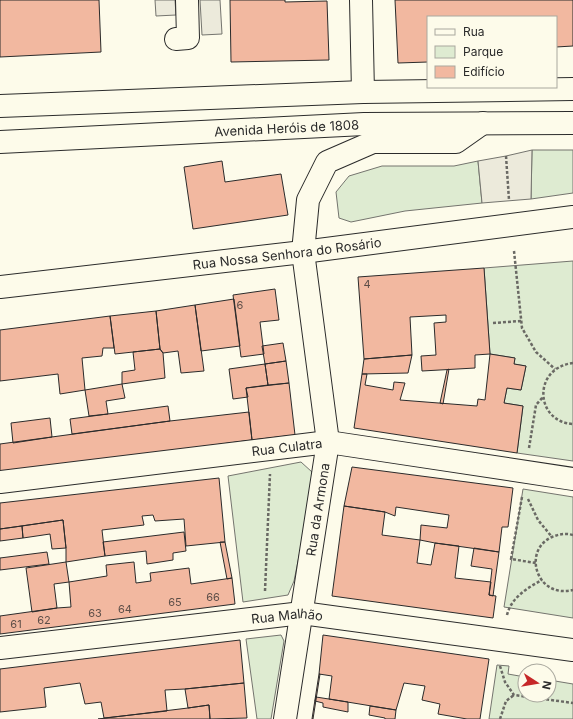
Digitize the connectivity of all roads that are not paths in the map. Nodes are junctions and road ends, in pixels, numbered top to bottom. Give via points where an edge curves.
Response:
1 (187, 0) edge
2 (362, 0) edge
3 (176, 39) dead end
4 (573, 89) edge
5 (363, 92) junction
6 (0, 106) edge
7 (483, 123) junction
8 (573, 123) edge
9 (0, 142) edge
10 (573, 217) edge
11 (303, 252) junction
12 (0, 287) edge
13 (328, 442) junction
14 (573, 479) edge
15 (0, 482) edge
16 (302, 613) junction
17 (0, 648) edge
18 (573, 650) edge
19 (286, 719) edge

1 - 3 street via 188,38
2 - 5 street
4 - 5 street
5 - 6 street
7 - 8 street, Avenida Heróis de 1808
7 - 9 street, Avenida Heróis de 1808 via 364,124
7 - 11 street, Rua da Armona via 456,142 374,142 328,162 308,200
10 - 11 street, Rua Nossa Senhora do Rosário
11 - 12 street, Rua Nossa Senhora do Rosário
11 - 13 street, Rua da Armona
13 - 14 street, Rua Culatra
13 - 15 street, Rua Culatra
13 - 16 street, Rua da Armona
16 - 17 street, Rua Malhão
16 - 18 street, Rua Malhão
16 - 19 street, Rua da Armona

